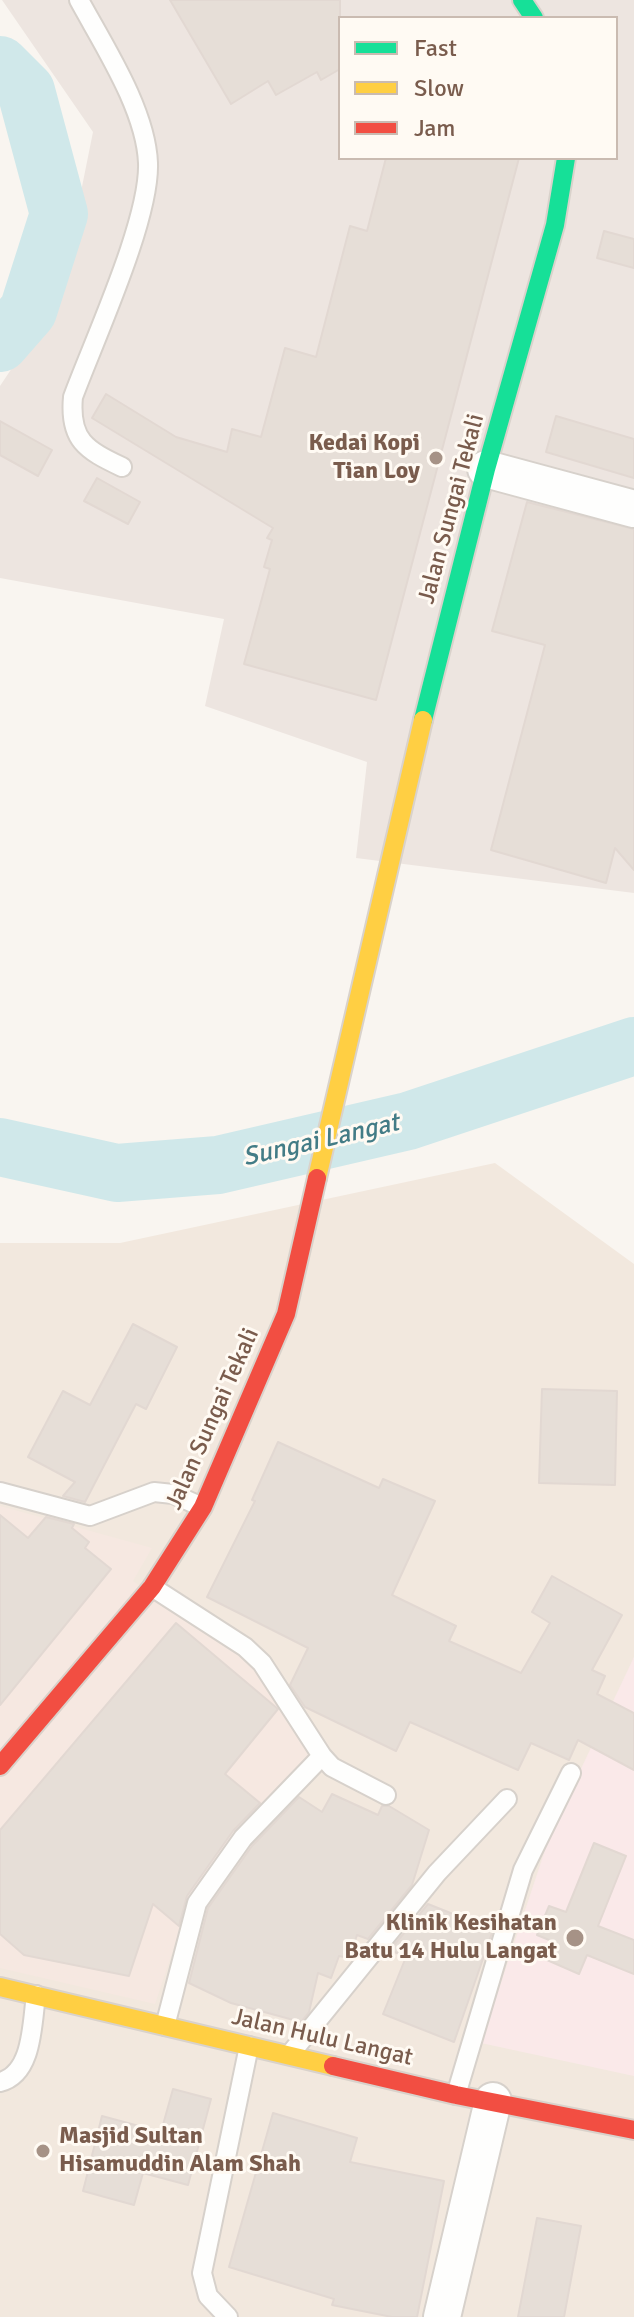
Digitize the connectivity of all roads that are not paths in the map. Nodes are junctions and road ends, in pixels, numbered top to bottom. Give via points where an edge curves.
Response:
1 (79, 0) edge
2 (566, 160) edge
3 (122, 467) dead end
4 (486, 469) junction
5 (634, 509) edge
6 (0, 1492) edge
7 (203, 1507) junction
8 (152, 1587) junction
9 (322, 1756) junction
10 (0, 1766) edge
11 (571, 1773) dead end
12 (386, 1795) dead end
13 (507, 1799) dead end
14 (0, 1987) edge
15 (36, 1995) junction
16 (165, 2026) junction
17 (249, 2045) junction
18 (289, 2055) junction
19 (0, 2082) edge
20 (456, 2095) junction
21 (493, 2101) junction
22 (634, 2130) edge
23 (228, 2317) edge
24 (442, 2317) edge

1 - 3 lane via 134,103 148,163 137,223 73,397 71,419 91,452
2 - 4 street, Jalan Sungai Tekali via 555,225
4 - 5 street
4 - 7 street, Jalan Sungai Tekali via 385,871 286,1314
6 - 7 lane via 90,1516 154,1492
7 - 8 street, Jalan Sungai Tekali
8 - 9 lane via 262,1663
8 - 10 street, Jalan Sungai Tekali
9 - 12 lane via 332,1767
9 - 16 lane via 243,1838 197,1903
11 - 20 lane via 523,1870
13 - 18 lane via 437,1873
14 - 15 street, Jalan Hulu Langat
15 - 16 street, Jalan Hulu Langat
15 - 19 lane via 24,2065 12,2079
16 - 17 street, Jalan Hulu Langat
17 - 18 street, Jalan Hulu Langat
17 - 23 lane via 202,2273 208,2296
18 - 20 street, Jalan Hulu Langat
20 - 21 street, Jalan Hulu Langat
21 - 22 street, Jalan Hulu Langat
21 - 24 street

